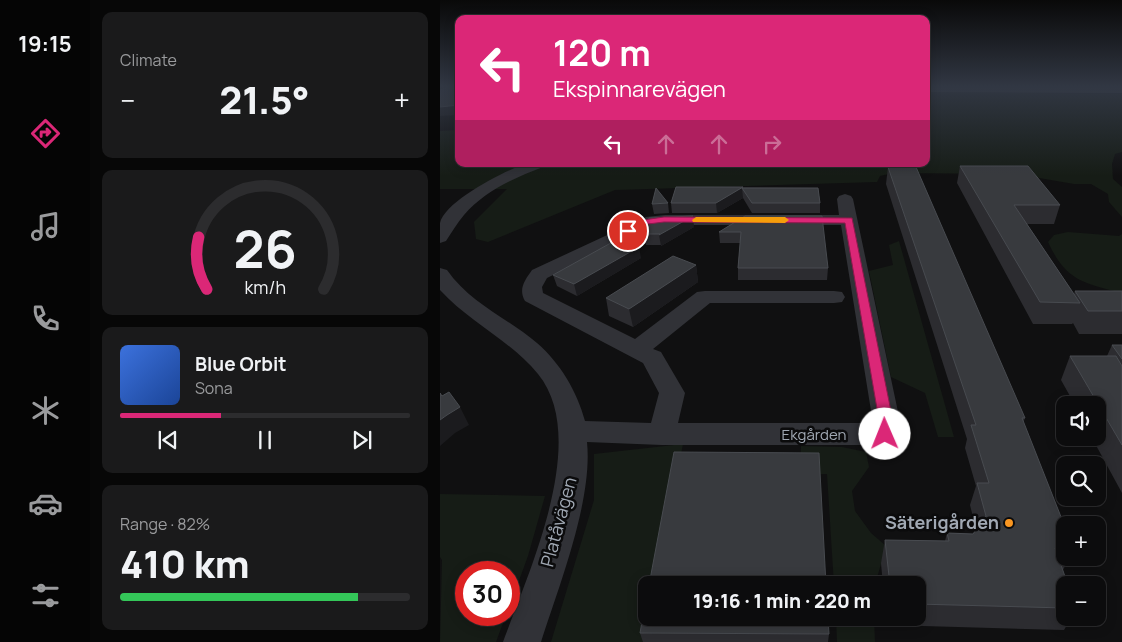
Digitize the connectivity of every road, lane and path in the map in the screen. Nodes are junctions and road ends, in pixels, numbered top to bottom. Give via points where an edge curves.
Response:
1 (531, 167) edge
2 (845, 199) dead end
3 (448, 211) edge
4 (851, 229) junction
5 (440, 237) edge
6 (440, 274) edge
7 (834, 297) dead end
8 (636, 350) junction
9 (573, 431) junction
10 (662, 434) junction
11 (522, 642) edge

1 - 3 street via 487,187
2 - 4 street
3 - 5 street
4 - 8 street via 664,220 646,222 539,274 532,287 533,296
4 - 10 street, Ekgården via 887,426 885,434
6 - 9 street, Platåvägen via 453,293 544,363 567,406
7 - 8 street via 705,297
8 - 10 street via 652,358 672,393
9 - 10 street, Ekgården
9 - 11 street, Platåvägen via 573,474 569,499

